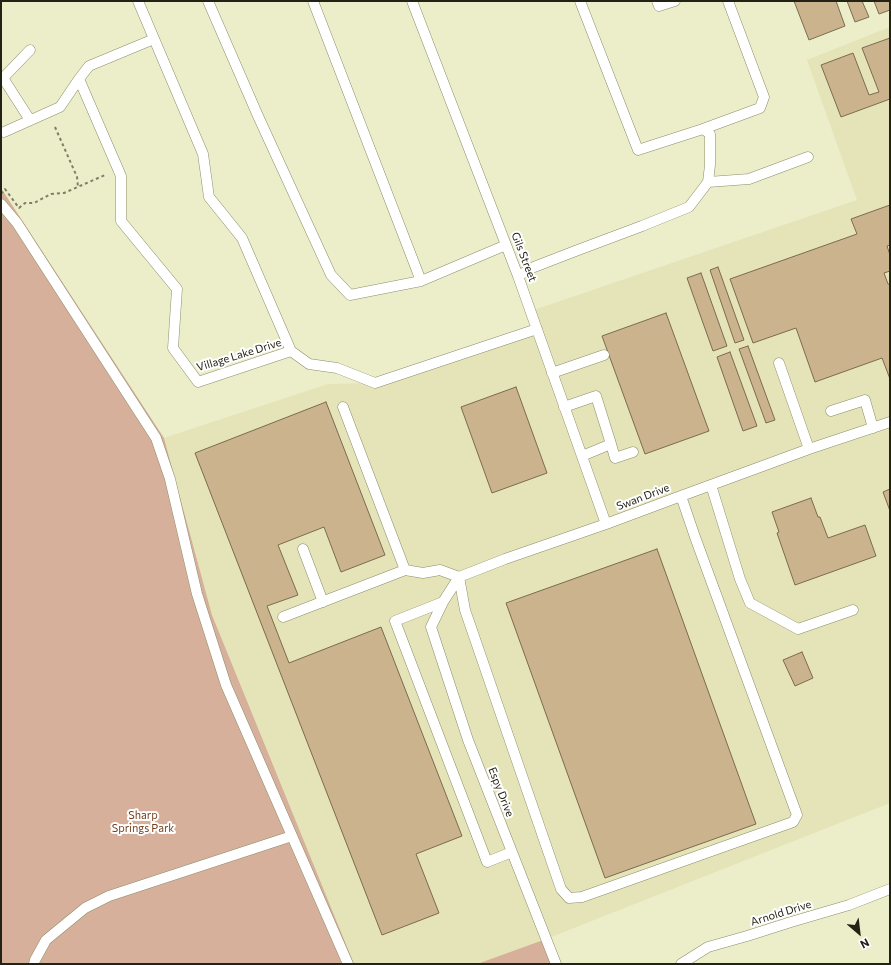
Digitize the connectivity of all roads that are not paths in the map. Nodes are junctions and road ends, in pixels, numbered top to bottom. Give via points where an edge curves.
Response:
1 (138, 1) edge
2 (208, 1) edge
3 (312, 1) edge
4 (412, 1) edge
5 (580, 1) edge
6 (657, 1) edge
7 (675, 1) edge
8 (728, 1) edge
9 (154, 39) junction
10 (30, 50) dead end
11 (79, 79) junction
12 (30, 120) junction
13 (704, 129) junction
14 (4, 132) dead end
15 (808, 157) dead end
16 (708, 182) junction
17 (1, 204) edge
18 (506, 245) junction
19 (518, 276) junction
20 (421, 281) junction
21 (537, 329) junction
22 (291, 351) junction
23 (604, 355) dead end
24 (779, 363) dead end
25 (552, 373) junction
26 (343, 407) dead end
27 (564, 408) junction
28 (831, 411) dead end
29 (890, 422) edge
30 (873, 428) junction
31 (611, 444) junction
32 (809, 449) junction
33 (633, 452) dead end
34 (582, 456) junction
35 (711, 485) junction
36 (681, 496) junction
37 (606, 524) junction
38 (303, 550) dead end
39 (405, 570) junction
40 (459, 577) junction
41 (323, 602) junction
42 (443, 602) junction
43 (853, 610) dead end
44 (283, 617) dead end
45 (292, 836) junction
46 (512, 852) junction
47 (890, 889) edge
48 (34, 964) edge
49 (348, 964) edge
50 (555, 964) edge
51 (681, 964) edge

1 - 9 street, Village Lake Drive
2 - 20 street via 332,275 350,295
3 - 20 street
4 - 18 street, Gils Street
5 - 13 street via 638,150
6 - 7 street via 659,6
8 - 13 street via 764,97 760,108
9 - 11 street via 89,66
9 - 22 street, Village Lake Drive via 203,154 208,197 242,238
10 - 12 street via 4,78
11 - 12 street via 60,107
11 - 22 street, Village Lake Drive via 121,176 121,221 177,289 173,348 198,382
12 - 14 street
13 - 16 street via 710,134
15 - 16 street via 749,179
16 - 19 street via 690,207 534,267
17 - 45 street via 17,223 156,438 170,479 197,594 226,685
18 - 19 street, Gils Street
18 - 20 street
19 - 21 street, Gils Street
21 - 22 street, Village Lake Drive via 375,383 337,368 309,364
21 - 25 street, Gils Street
23 - 25 street
24 - 32 street
25 - 27 street, Gils Street
26 - 39 street
27 - 31 street via 596,396
27 - 34 street, Gils Street
28 - 30 street via 865,400
29 - 30 street, Swan Drive
30 - 32 street, Swan Drive
31 - 33 street via 615,458
31 - 34 street
32 - 35 street, Swan Drive
34 - 37 street, Gils Street
35 - 36 street, Swan Drive
35 - 43 street via 750,603 798,629
36 - 37 street, Swan Drive
36 - 40 street via 798,815 793,822 582,897 569,898 561,889 465,610
37 - 40 street, Swan Drive
38 - 41 street
39 - 40 street via 423,573 440,570
39 - 41 street
40 - 42 street
41 - 44 street
42 - 46 street, Espy Drive via 431,627 468,740
42 - 46 street via 395,621 487,862
45 - 48 street via 109,896 85,908 46,940
45 - 49 street
46 - 50 street, Espy Drive
47 - 51 street, Arnold Drive via 849,905 708,947

